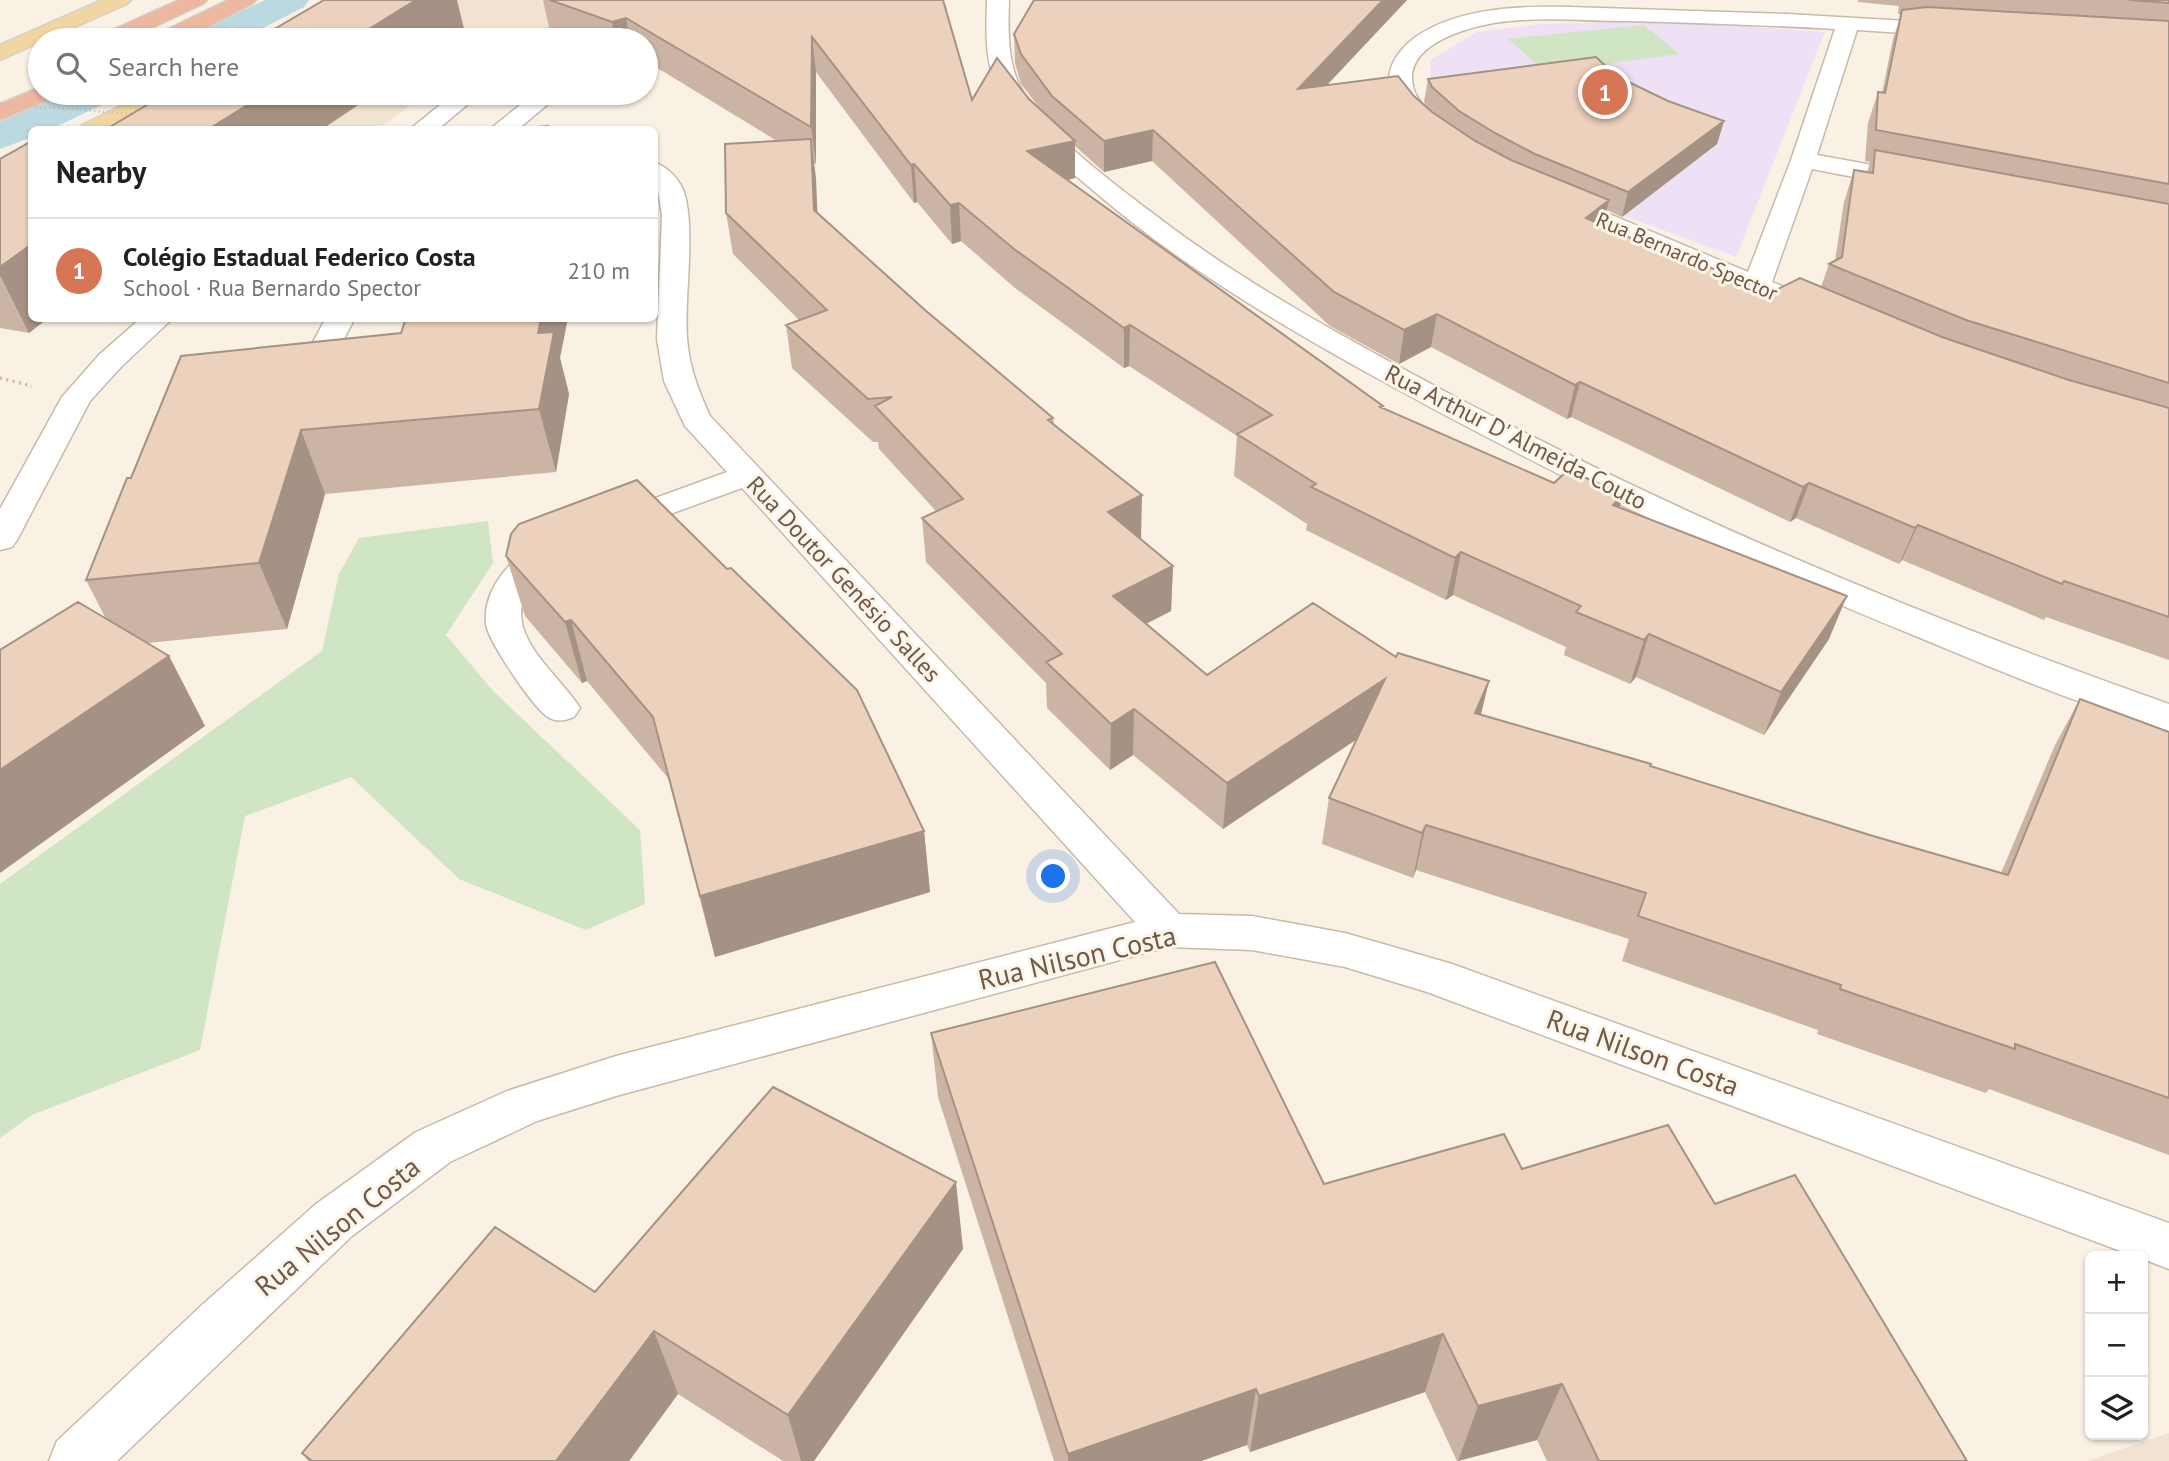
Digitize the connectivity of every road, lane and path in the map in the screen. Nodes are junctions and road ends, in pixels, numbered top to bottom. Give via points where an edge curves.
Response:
1 (120, 0) edge
2 (196, 0) edge
3 (245, 0) edge
4 (998, 0) edge
5 (1848, 23) junction
6 (60, 28) edge
7 (135, 28) edge
8 (188, 28) edge
9 (1973, 30) edge
10 (28, 41) edge
11 (0, 51) edge
12 (28, 101) edge
13 (0, 104) edge
14 (149, 105) edge
15 (453, 105) edge
16 (533, 105) edge
17 (143, 110) junction
18 (0, 113) edge
19 (93, 126) edge
20 (101, 126) edge
21 (426, 126) edge
22 (506, 126) edge
23 (1436, 133) edge
24 (1803, 160) junction
25 (658, 175) edge
26 (1939, 186) edge
27 (1541, 195) edge
28 (664, 249) edge
29 (1756, 286) junction
30 (1842, 321) edge
31 (154, 322) edge
32 (339, 322) edge
33 (315, 366) edge
34 (748, 475) junction
35 (0, 540) edge
36 (561, 708) dead end
37 (2169, 718) edge
38 (1168, 930) junction
39 (2169, 1246) edge
40 (77, 1461) edge

1 - 6 main road
2 - 7 highway
3 - 8 highway
4 - 37 street, Rua Arthur D' Almeida Couto via 998,55 1008,86 1030,116 1126,207 1212,270 1436,399 1651,507 1832,589 2018,665
5 - 9 street
5 - 23 street via 1604,14 1480,20 1423,41 1406,58 1399,77 1405,98
5 - 24 street
10 - 11 street
12 - 18 highway
13 - 17 path, bridge
14 - 17 main road
15 - 21 street
16 - 22 street
17 - 19 main road
17 - 20 main road
24 - 26 street
24 - 29 street
25 - 28 street, Rua Doutor Genésio Salles via 671,190 675,215
27 - 29 street, Rua Bernardo Spector
28 - 34 street, Rua Doutor Genésio Salles via 678,381 696,419
29 - 30 street, Rua Bernardo Spector
31 - 35 street via 77,397
32 - 33 street
34 - 36 street via 580,537 545,554 515,580 504,618 508,639
34 - 38 street, Rua Doutor Genésio Salles
38 - 39 street, Rua Nilson Costa via 1252,933 1345,950 1436,977
38 - 40 street, Rua Nilson Costa via 616,1076 524,1105 433,1147 334,1220

